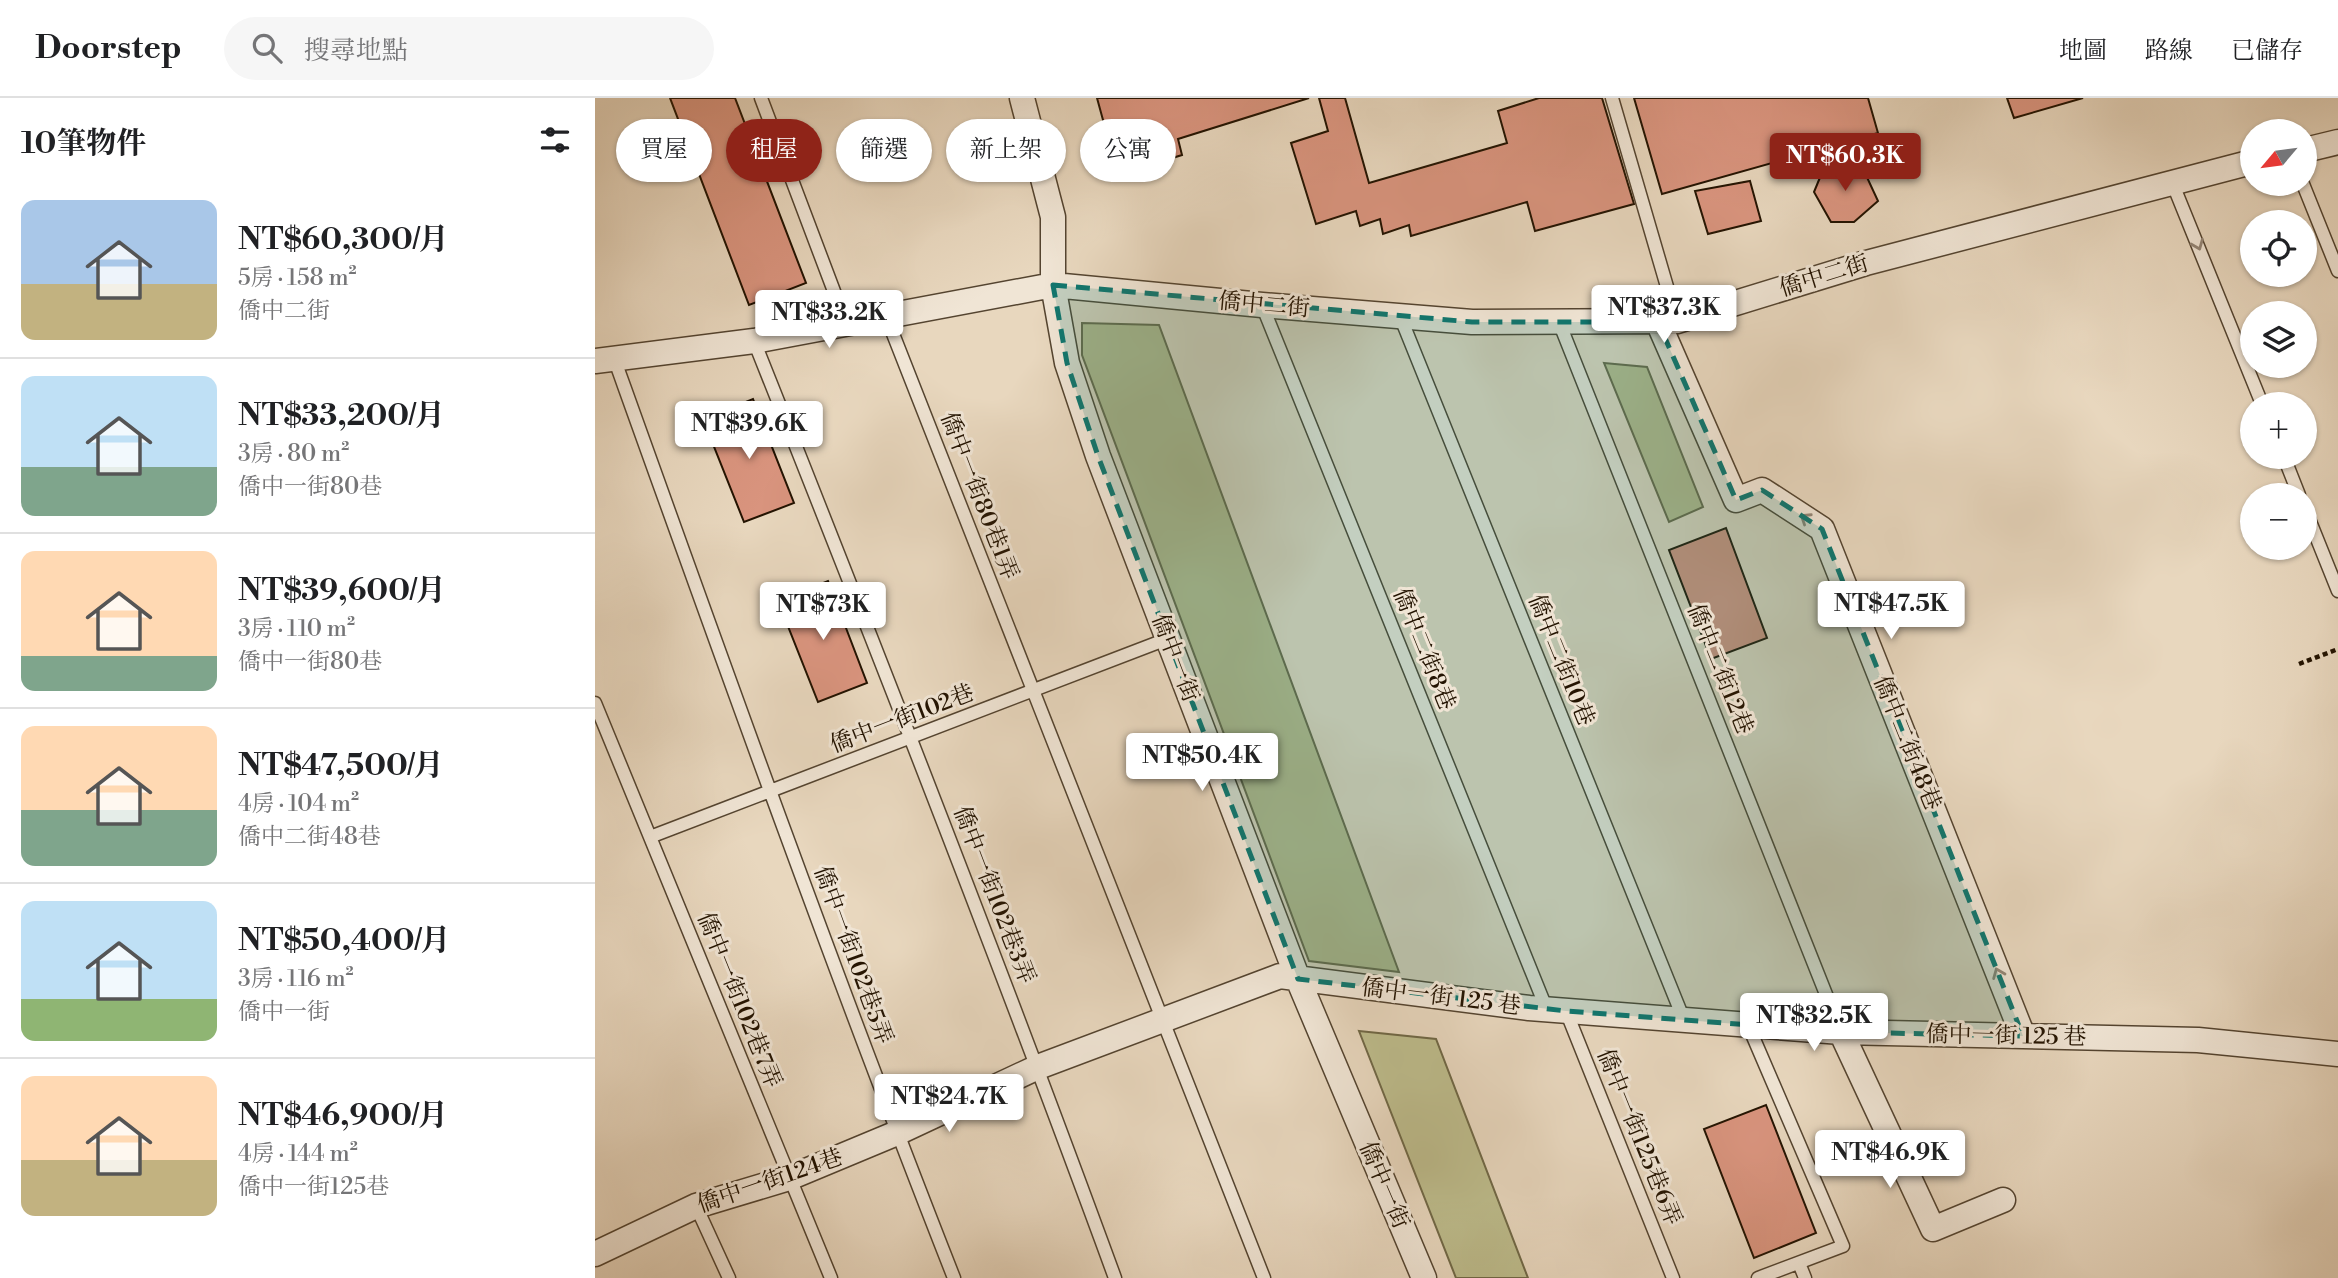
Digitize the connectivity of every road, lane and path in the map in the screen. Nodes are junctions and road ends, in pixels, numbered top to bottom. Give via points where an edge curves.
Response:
1 (761, 98) edge
2 (1022, 98) edge
3 (1612, 98) edge
4 (2338, 142) edge
5 (2317, 147) edge
6 (2240, 165) edge
7 (2172, 182) junction
8 (2308, 196) edge
9 (2338, 271) edge
10 (1053, 285) junction
11 (1262, 305) junction
12 (886, 316) junction
13 (1400, 316) junction
14 (1559, 322) junction
15 (1668, 322) junction
16 (846, 323) junction
17 (754, 341) junction
18 (604, 359) edge
19 (2257, 392) edge
20 (2317, 539) edge
21 (2338, 591) edge
22 (1167, 639) junction
23 (2338, 649) edge
24 (2299, 664) dead end
25 (1032, 692) junction
26 (595, 702) edge
27 (912, 738) junction
28 (770, 792) junction
29 (650, 837) junction
30 (1298, 979) junction
31 (1557, 1011) junction
32 (1162, 1020) junction
33 (1683, 1020) junction
34 (1748, 1025) junction
35 (1842, 1032) junction
36 (2023, 1036) junction
37 (2338, 1054) edge
38 (1038, 1067) junction
39 (897, 1133) junction
40 (789, 1178) junction
41 (2003, 1200) dead end
42 (696, 1206) junction
43 (595, 1254) edge
44 (1799, 1263) junction
45 (729, 1278) edge
46 (831, 1278) edge
47 (954, 1278) edge
48 (1115, 1278) edge
49 (1264, 1278) edge
50 (1424, 1278) edge
51 (1673, 1278) edge
52 (1758, 1278) edge
53 (1805, 1278) edge

1 - 16 lane
2 - 10 street, 僑中一街 via 1053,218
3 - 15 lane
4 - 5 street
6 - 7 street, 僑中二街
7 - 15 street, 僑中二街 via 1866,263
7 -> 19 lane
8 - 9 lane
10 - 11 street, 僑中二街
10 - 12 street, 僑中二街
10 - 22 street, 僑中一街 via 1071,375 1097,456
11 - 13 street, 僑中二街
11 - 31 lane, 僑中二街8巷
12 - 16 street, 僑中二街
12 - 25 lane, 僑中一街80巷1弄
13 - 14 street, 僑中二街
13 - 33 lane, 僑中二街10巷
14 - 15 street, 僑中二街
14 - 35 lane, 僑中二街12巷
36 -> 15 street, 僑中二街48巷 via 1822,529 1762,490 1735,500
16 - 17 street, 僑中二街
17 - 18 street, 僑中二街
17 - 27 lane, 僑中一街102巷3弄
18 - 28 lane, 僑中一街102巷5弄
20 - 21 lane
22 - 25 lane, 僑中一街102巷
22 - 30 street, 僑中一街
23 - 24 path
25 - 27 lane, 僑中一街102巷
25 - 32 lane, 僑中一街80巷1弄
26 - 29 lane, 僑中一街102巷7弄
27 - 28 lane, 僑中一街102巷
27 - 38 lane, 僑中一街102巷3弄
28 - 29 lane, 僑中一街102巷
28 - 39 lane, 僑中一街102巷5弄
29 - 40 lane, 僑中一街102巷7弄
30 - 31 street, 僑中一街 125 巷
30 - 32 street, 僑中一街124巷 via 1280,976
30 - 50 street, 僑中一街
31 - 33 street, 僑中一街 125 巷
31 - 51 lane, 僑中一街125巷6弄
32 - 38 street, 僑中一街124巷
32 - 49 lane, 僑中一街80巷1弄
33 - 34 street, 僑中一街 125 巷
34 - 35 street, 僑中一街 125 巷
34 - 44 lane via 1843,1246
35 - 36 street, 僑中一街 125 巷
35 - 41 street via 1933,1229
36 - 37 street, 僑中一街 125 巷 via 2198,1040
38 - 39 street, 僑中一街124巷
38 - 48 lane, 僑中一街102巷3弄
39 - 40 street, 僑中一街124巷
39 - 47 lane, 僑中一街102巷5弄
40 - 42 street, 僑中一街124巷
40 - 46 lane, 僑中一街102巷7弄
42 - 43 street, 僑中一街124巷
42 - 45 lane
44 - 52 lane
44 - 53 lane

